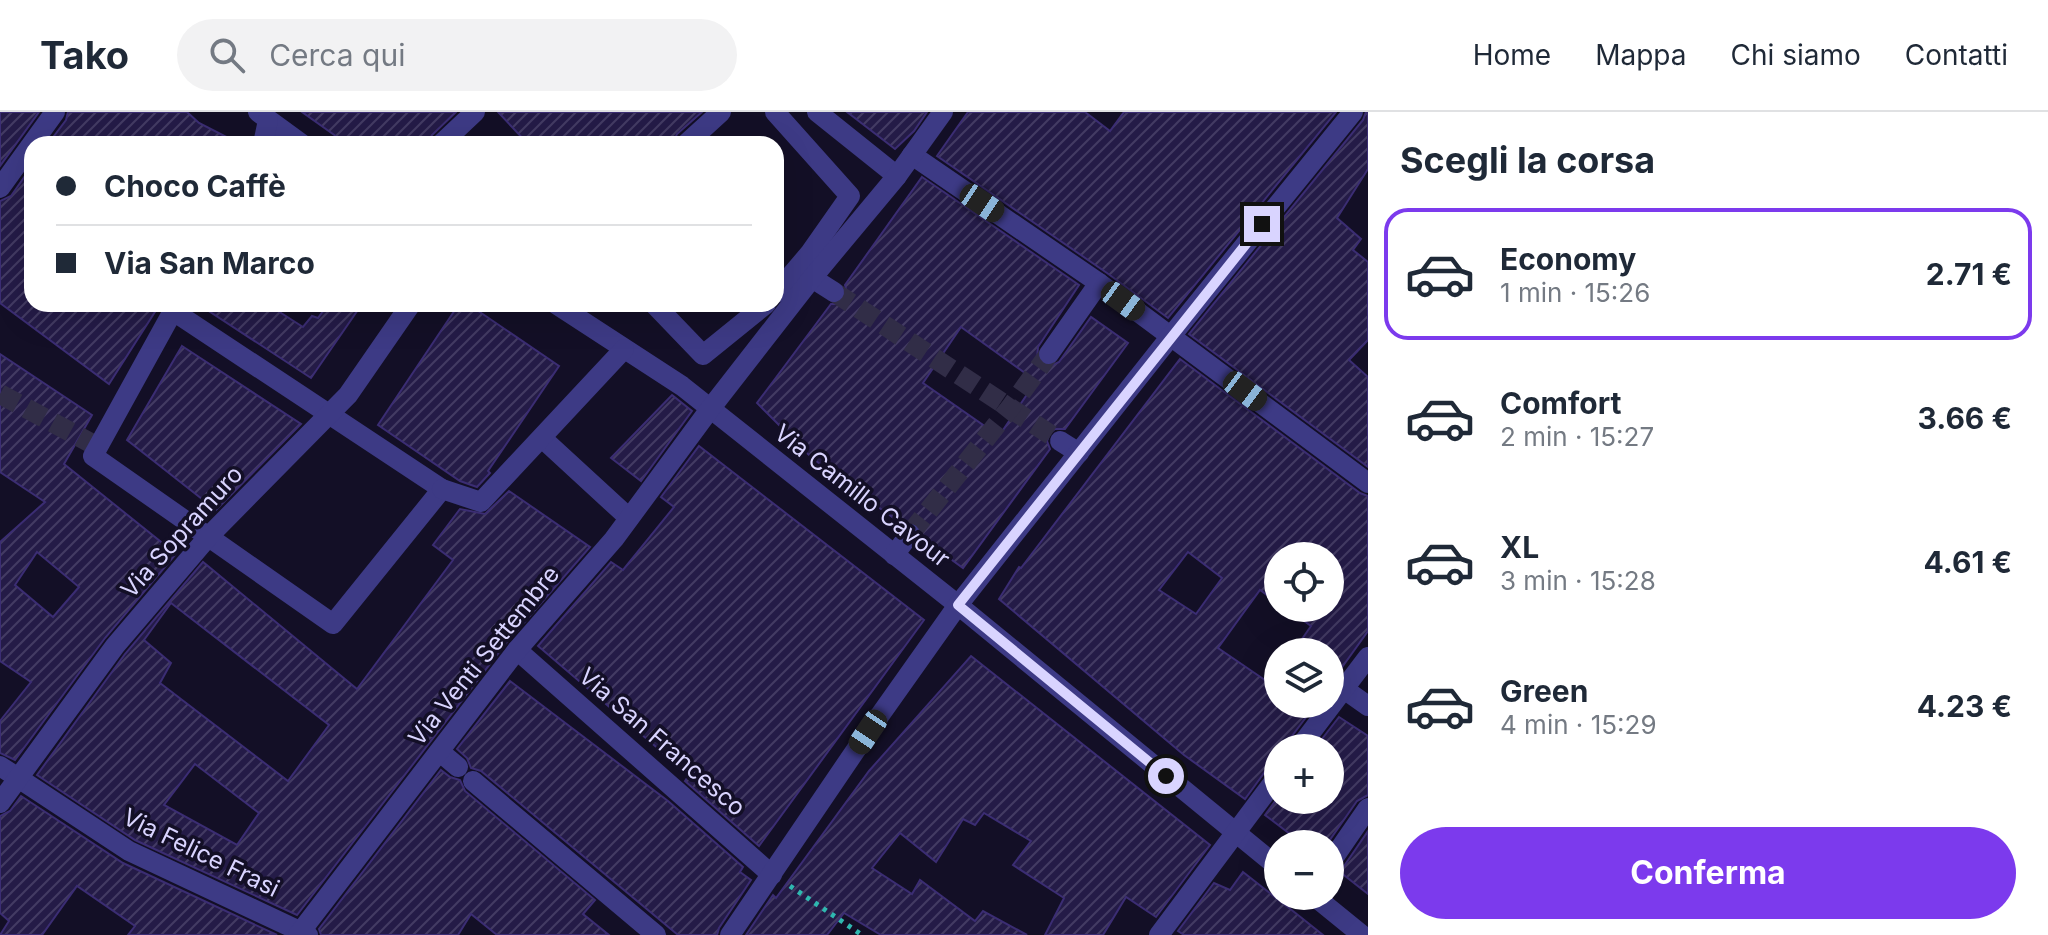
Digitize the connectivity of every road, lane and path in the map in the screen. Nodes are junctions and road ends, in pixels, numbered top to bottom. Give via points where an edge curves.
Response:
1 (55, 112) edge
2 (475, 112) edge
3 (721, 112) edge
4 (775, 112) edge
5 (817, 112) edge
6 (943, 112) edge
7 (1353, 112) edge
8 (268, 115) edge
9 (38, 136) edge
10 (264, 136) edge
11 (293, 136) edge
12 (450, 136) edge
13 (695, 136) edge
14 (24, 155) edge
15 (912, 155) junction
16 (897, 176) junction
17 (0, 188) edge
18 (812, 278) junction
19 (1099, 283) junction
20 (784, 284) edge
21 (834, 292) tunnel mouth
22 (173, 312) edge
23 (181, 312) edge
24 (405, 312) edge
25 (568, 312) edge
26 (662, 312) edge
27 (756, 312) edge
28 (1171, 336) junction
29 (624, 349) junction
30 (1049, 354) tunnel mouth
31 (710, 409) junction
32 (328, 414) junction
33 (542, 438) junction
34 (1060, 441) tunnel mouth
35 (1079, 453) junction
36 (1368, 483) edge
37 (442, 489) junction
38 (629, 518) junction
39 (910, 534) tunnel mouth
40 (208, 537) junction
41 (894, 555) junction
42 (958, 605) junction
43 (517, 650) junction
44 (1368, 657) edge
45 (1344, 689) joint
46 (1368, 706) edge
47 (1322, 718) edge
48 (1310, 734) edge
49 (440, 752) junction
50 (0, 766) edge
51 (18, 780) junction
52 (1264, 794) edge
53 (0, 803) edge
54 (1368, 808) edge
55 (1235, 832) junction
56 (1344, 843) edge
57 (1264, 856) edge
58 (772, 875) junction
59 (1331, 910) edge
60 (303, 933) edge
61 (656, 935) edge
62 (730, 935) edge
63 (862, 935) edge
64 (1159, 935) edge
65 (1362, 935) edge

1 - 9 street
2 - 12 street
3 - 13 street
4 - 20 street via 850,196
5 - 16 street
6 - 15 street, Via Venti Settembre
7 - 28 street
8 - 10 street
8 - 11 street
14 - 17 street
15 - 16 street, Via Venti Settembre
15 - 19 street
16 - 18 street, Via Venti Settembre
18 - 21 street
18 - 31 street, Via Venti Settembre
19 - 28 street
19 - 30 street
22 - 40 street via 93,456
23 - 32 street
24 - 32 street, Via Sopramuro via 348,395
25 - 29 street, Via Camillo Cavour
26 - 27 street via 703,355
28 - 35 street
28 - 36 street
29 - 31 street, Via Camillo Cavour
29 - 33 street
31 - 38 street, Via Venti Settembre
31 - 41 street, Via Camillo Cavour
32 - 37 street
32 - 40 street, Via Sopramuro
33 - 37 street via 481,502
33 - 38 street
34 - 35 street
35 - 42 street
37 - 40 street via 333,624
38 - 43 street, Via Venti Settembre
39 - 41 street
40 - 51 street, Via Sopramuro via 115,646
41 - 42 street, Via Camillo Cavour
42 - 55 street, Via Camillo Cavour
42 - 58 street
43 - 49 street, Via Venti Settembre
43 - 58 street, Via San Francesco
44 - 45 street
45 - 46 street
47 - 48 street
49 - 60 street, Via Venti Settembre
49 - 61 street
50 - 51 street, Via Felice Frasi
51 - 53 street, Via Sopramuro
51 - 60 street, Via Felice Frasi via 129,851
52 - 55 street
54 - 56 street
55 - 57 street, Via Camillo Cavour
55 - 64 street
58 - 62 street
58 - 63 path
59 - 65 street

